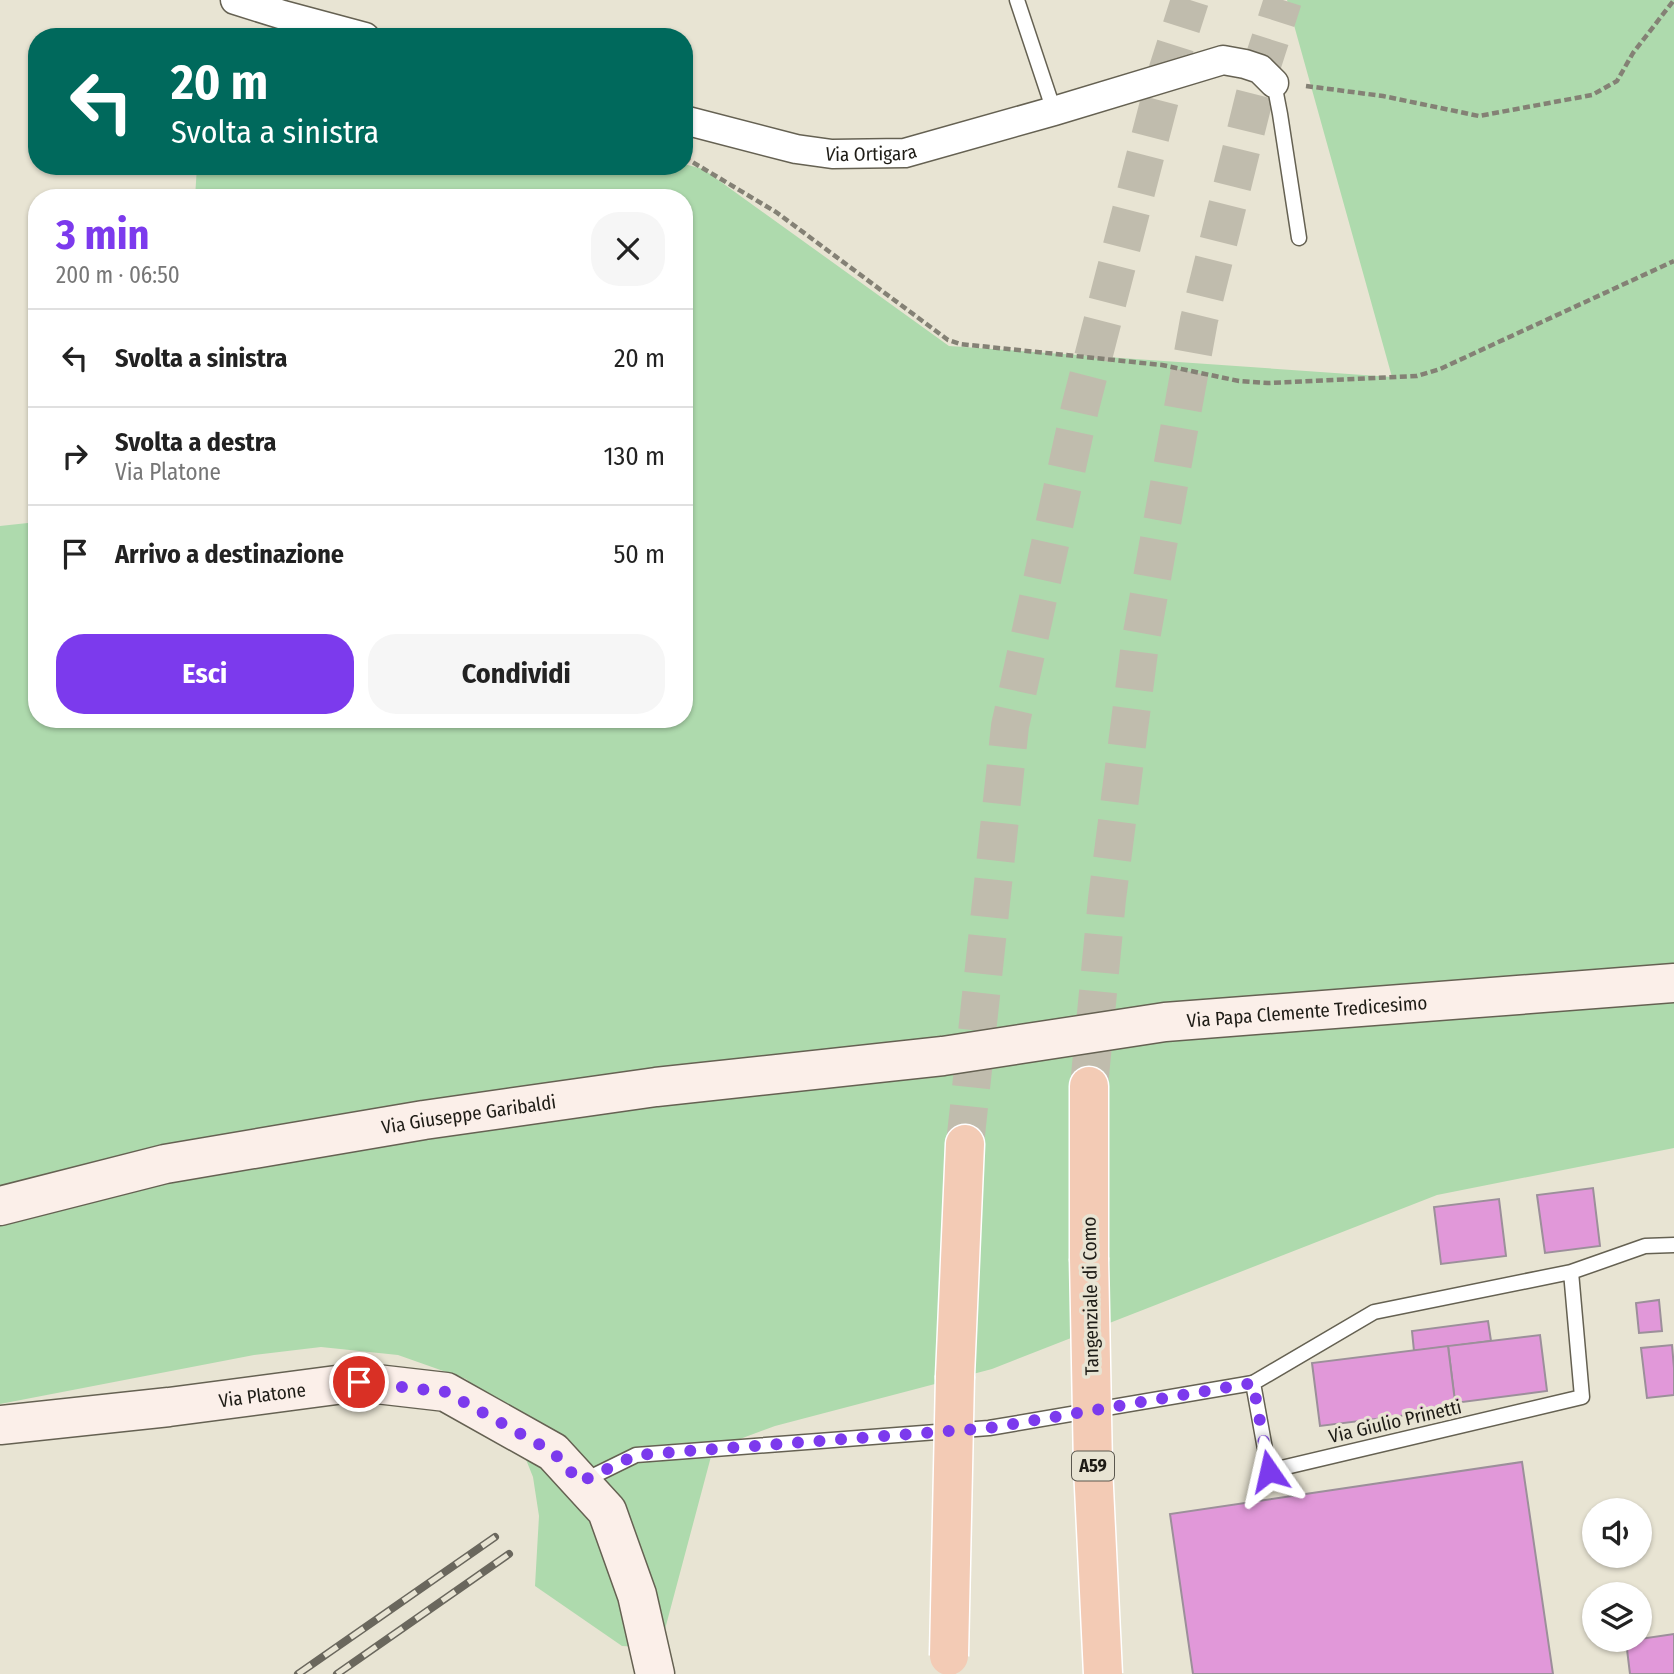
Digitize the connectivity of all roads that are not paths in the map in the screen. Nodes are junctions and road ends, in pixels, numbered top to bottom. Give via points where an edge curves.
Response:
1 (235, 0) edge
2 (1017, 0) edge
3 (331, 28) edge
4 (1274, 83) joint
5 (1054, 111) junction
6 (693, 122) edge
7 (1299, 238) dead end
8 (1674, 983) edge
9 (943, 1056) joint
10 (1090, 1086) tunnel mouth
11 (965, 1143) tunnel mouth
12 (0, 1206) edge
13 (1674, 1245) edge
14 (1571, 1272) junction
15 (1253, 1383) junction
16 (0, 1425) edge
17 (580, 1482) junction
18 (655, 1674) edge
19 (950, 1674) edge
20 (1103, 1674) edge

1 - 3 street
2 - 5 lane
4 - 5 street, Via Ortigara via 1260,69 1223,60
4 - 7 lane
5 - 6 street, Via Ortigara via 905,153 877,155 796,149
8 - 9 street, Via Papa Clemente Tredicesimo via 1165,1022
9 - 12 street, Via Giuseppe Garibaldi via 656,1087 424,1120 165,1164
10 - 20 highway, Tangenziale di Como / A59, bridge via 1093,1467
11 - 19 highway, bridge
13 - 14 lane via 1645,1246
14 - 15 lane via 1374,1312
14 - 15 lane, Via Giulio Prinetti via 1582,1397 1269,1471
15 - 17 lane via 989,1428 636,1455
16 - 17 street, Via Platone via 359,1382 446,1392 553,1452
17 - 18 street, Via Platone via 607,1511 637,1595

